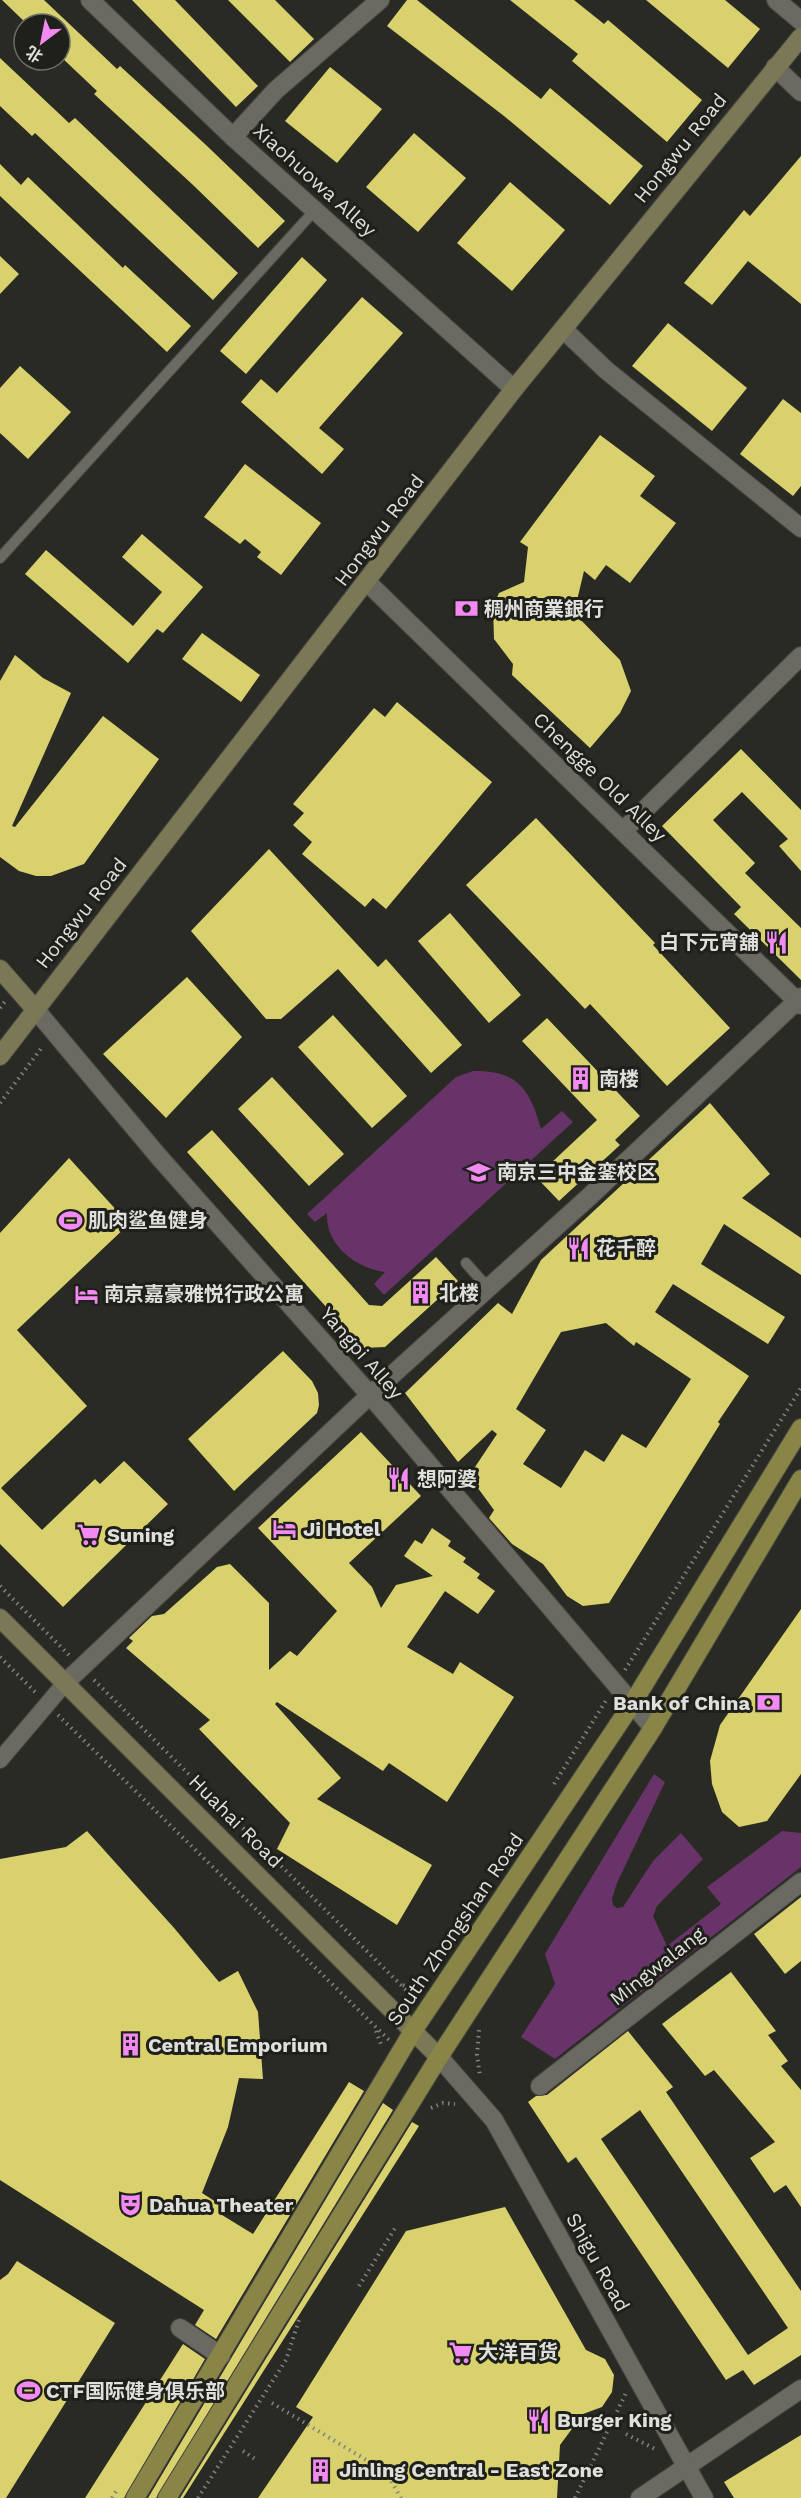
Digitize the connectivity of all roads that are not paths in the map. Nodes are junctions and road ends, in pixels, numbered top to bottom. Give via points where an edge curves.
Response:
1 (90, 0) edge
2 (380, 0) edge
3 (776, 0) edge
4 (801, 21) edge
5 (801, 37) edge
6 (775, 67) junction
7 (801, 92) edge
8 (233, 137) junction
9 (315, 210) junction
10 (563, 329) junction
11 (514, 389) junction
12 (801, 528) edge
13 (0, 558) edge
14 (367, 582) junction
15 (801, 656) edge
16 (623, 831) junction
17 (0, 969) edge
18 (799, 1000) edge
19 (35, 1009) junction
20 (0, 1056) edge
21 (466, 1263) dead end
22 (488, 1288) junction
23 (370, 1395) junction
24 (801, 1428) edge
25 (801, 1479) edge
26 (0, 1618) edge
27 (66, 1682) junction
28 (632, 1704) junction
29 (653, 1728) junction
30 (0, 1760) edge
31 (801, 1882) edge
32 (413, 2031) junction
33 (439, 2057) junction
34 (540, 2086) dead end
35 (279, 2258) junction
36 (180, 2328) dead end
37 (221, 2356) junction
38 (801, 2389) edge
39 (686, 2467) junction
40 (135, 2498) edge
41 (166, 2498) edge
42 (640, 2498) edge
43 (704, 2498) edge

1 - 8 street, Xiaohuowa Alley
2 - 8 street via 276,90
3 - 4 street
5 - 6 main road, Hongwu Road
6 - 7 street
6 - 10 main road, Hongwu Road
8 - 9 street, Xiaohuowa Alley
9 - 11 street, Xiaohuowa Alley
9 - 13 lane
10 - 11 main road, Hongwu Road
10 - 12 street via 606,370
11 - 14 main road, Hongwu Road
14 - 16 street, Chengge Old Alley
14 - 19 main road, Hongwu Road
15 - 16 street
16 - 18 street, Chengge Old Alley
17 - 19 main road
18 - 22 street
19 - 20 main road, Hongwu Road
19 - 23 street, Yangpi Alley via 159,1157
21 - 22 lane
22 - 23 street
23 - 27 street
23 - 28 street, Yangpi Alley
24 - 28 lane
25 - 29 main road
26 - 27 main road, Huahai Road
27 - 30 street
27 - 32 main road, Huahai Road
28 - 29 street, Yangpi Alley
28 - 32 main road, South Zhongshan Road
28 - 35 lane
29 - 33 main road
31 - 34 street, Mingwalang
32 - 33 main road, Huahai Road
32 - 35 main road, South Zhongshan Road
33 - 39 street, Shigu Road via 494,2120
33 - 41 main road
35 - 37 lane
36 - 37 street
37 - 40 lane
38 - 39 street
39 - 42 street
39 - 43 street, Shigu Road

